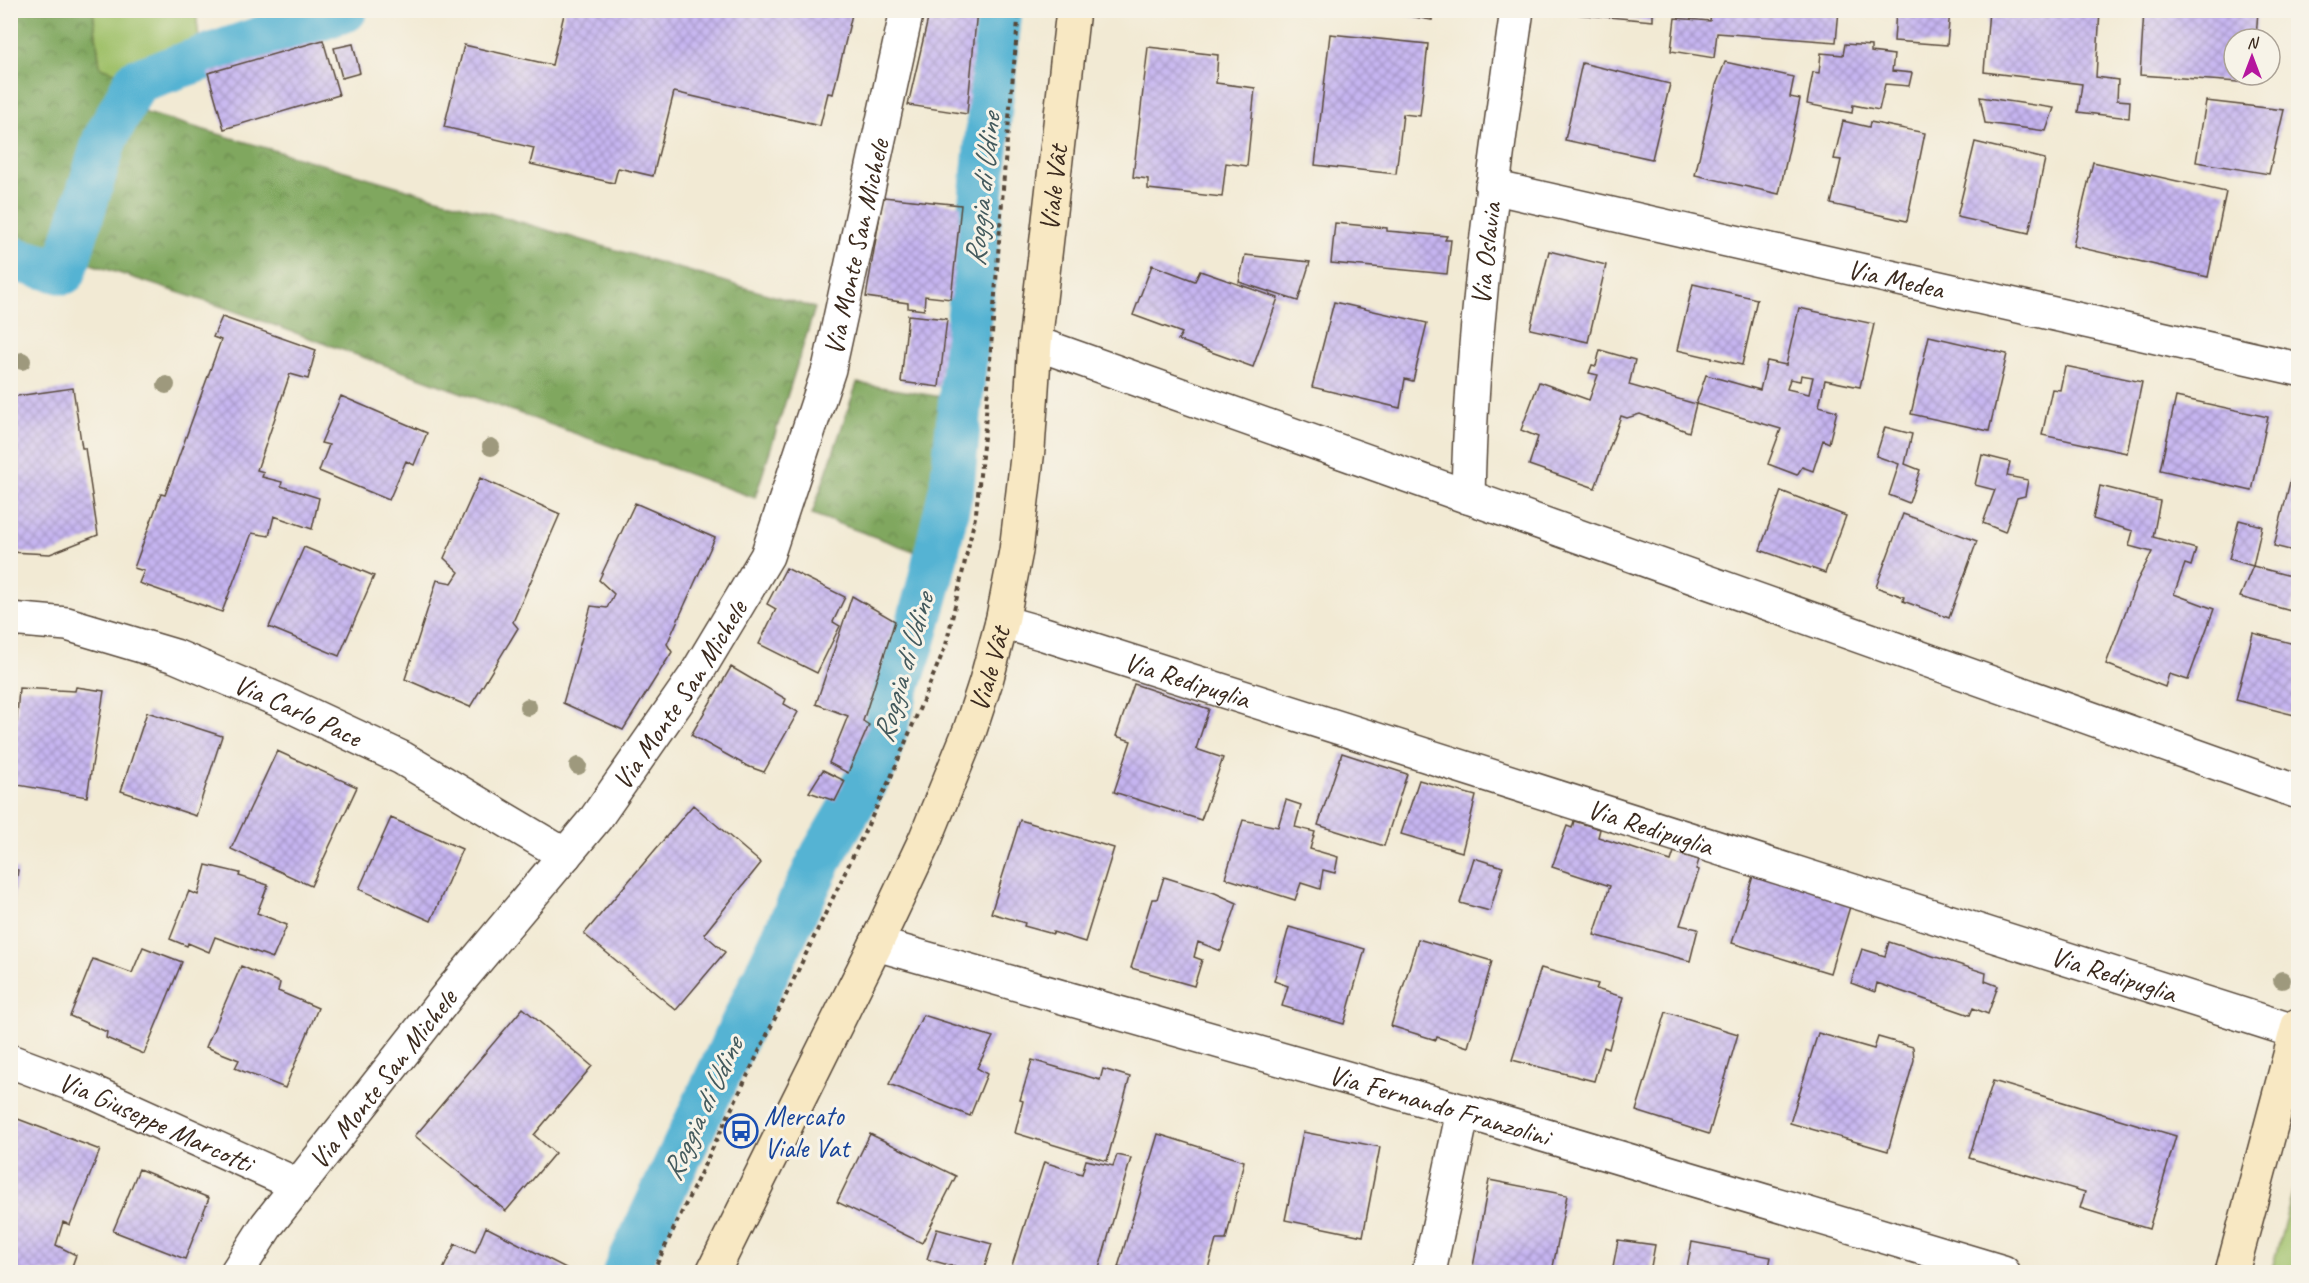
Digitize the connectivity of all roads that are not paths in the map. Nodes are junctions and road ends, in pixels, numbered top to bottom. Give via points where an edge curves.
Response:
1 (907, 10) edge
2 (1073, 10) edge
3 (1517, 10) edge
4 (1492, 187) junction
5 (1035, 343) junction
6 (2298, 369) edge
7 (1468, 497) junction
8 (10, 619) edge
9 (1002, 622) junction
10 (2298, 792) edge
11 (565, 855) junction
12 (876, 944) junction
13 (2298, 1029) edge
14 (10, 1061) edge
15 (1463, 1111) junction
16 (298, 1185) junction
17 (237, 1272) edge
18 (713, 1272) edge
19 (1429, 1272) edge
20 (2003, 1272) edge
21 (2232, 1272) edge

1 - 11 street, Via Monte San Michele via 829,369 767,556 695,676 596,818
2 - 5 main road, Viale Vât
3 - 4 street, Via Oslavia
4 - 6 street, Via Medea
4 - 7 street, Via Oslavia via 1469,433
5 - 7 street
5 - 9 main road, Viale Vât via 1016,551
7 - 10 street
8 - 11 street, Via Carlo Pace via 68,624 175,656 402,758
9 - 12 main road, Viale Vât via 970,730 925,840
9 - 13 street, Via Redipuglia
11 - 16 street, Via Monte San Michele
12 - 15 street, Via Fernando Franzolini
12 - 18 main road, Viale Vât
13 - 21 main road
14 - 16 street, Via Giuseppe Marcotti via 90,1091
15 - 19 street
15 - 20 street, Via Fernando Franzolini
16 - 17 street, Via Monte San Michele

